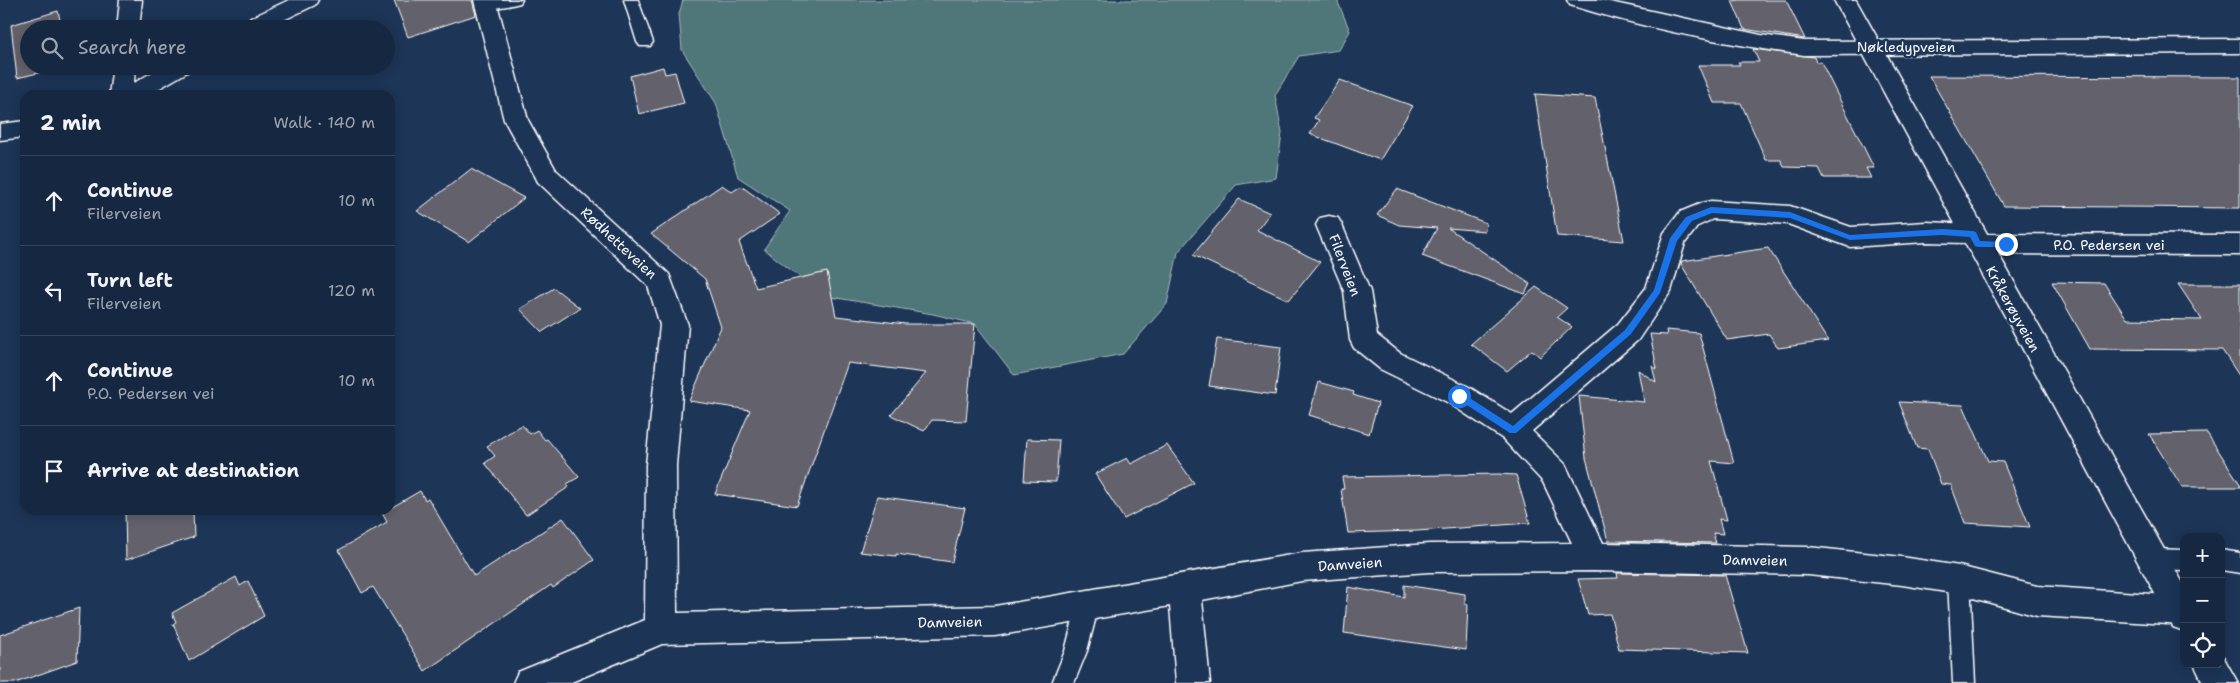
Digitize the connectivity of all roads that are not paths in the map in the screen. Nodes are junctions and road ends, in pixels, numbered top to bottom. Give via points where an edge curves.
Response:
1 (131, 0) edge
2 (307, 0) edge
3 (515, 0) edge
4 (631, 0) edge
5 (1578, 0) edge
6 (1845, 0) edge
7 (485, 2) edge
8 (129, 20) edge
9 (265, 20) edge
10 (645, 42) dead end
11 (2240, 46) edge
12 (1870, 48) junction
13 (123, 75) edge
14 (165, 75) edge
15 (122, 90) edge
16 (139, 90) edge
17 (20, 130) edge
18 (0, 132) edge
19 (1329, 226) dead end
20 (1975, 239) junction
21 (2240, 246) edge
22 (1513, 430) junction
23 (1594, 557) junction
24 (2152, 559) junction
25 (2180, 560) edge
26 (2225, 561) edge
27 (2240, 563) edge
28 (1959, 580) junction
29 (1185, 589) junction
30 (1088, 605) junction
31 (2180, 610) edge
32 (2180, 614) edge
33 (661, 629) junction
34 (2212, 668) edge
35 (530, 683) edge
36 (1063, 683) edge
37 (1193, 683) edge
38 (1964, 683) edge
39 (2221, 683) edge

1 - 8 street
2 - 9 street
3 - 7 lane
4 - 10 lane
5 - 12 street, Nøkledypveien via 1613,11 1761,42 1804,48
6 - 12 street, Kråkerøyveien
7 - 33 street, Rødhetteveien via 516,120 546,176 660,281 674,325 661,465
11 - 12 street, Nøkledypveien
12 - 20 street, Kråkerøyveien
13 - 15 street
14 - 16 street
17 - 18 street
19 - 22 street, Filerveien via 1357,291 1364,340 1390,361 1459,396
20 - 21 street, P.O. Pedersen vei
20 - 22 street via 1926,232 1850,237 1790,215 1711,210 1696,216 1689,219 1673,240 1658,291 1628,332
20 - 24 street, Kråkerøyveien
22 - 23 street, Filerveien via 1554,473
23 - 28 street, Damveien via 1808,561 1902,570
23 - 29 street, Damveien via 1428,558 1302,567
24 - 25 lane
24 - 31 street, Kråkerøyveien
26 - 27 lane
28 - 32 street, Damveien via 2037,601
28 - 38 lane
29 - 30 street, Damveien
29 - 37 street
30 - 33 street, Damveien via 995,621
30 - 36 lane via 1076,651
33 - 35 street, Damveien
34 - 39 street

